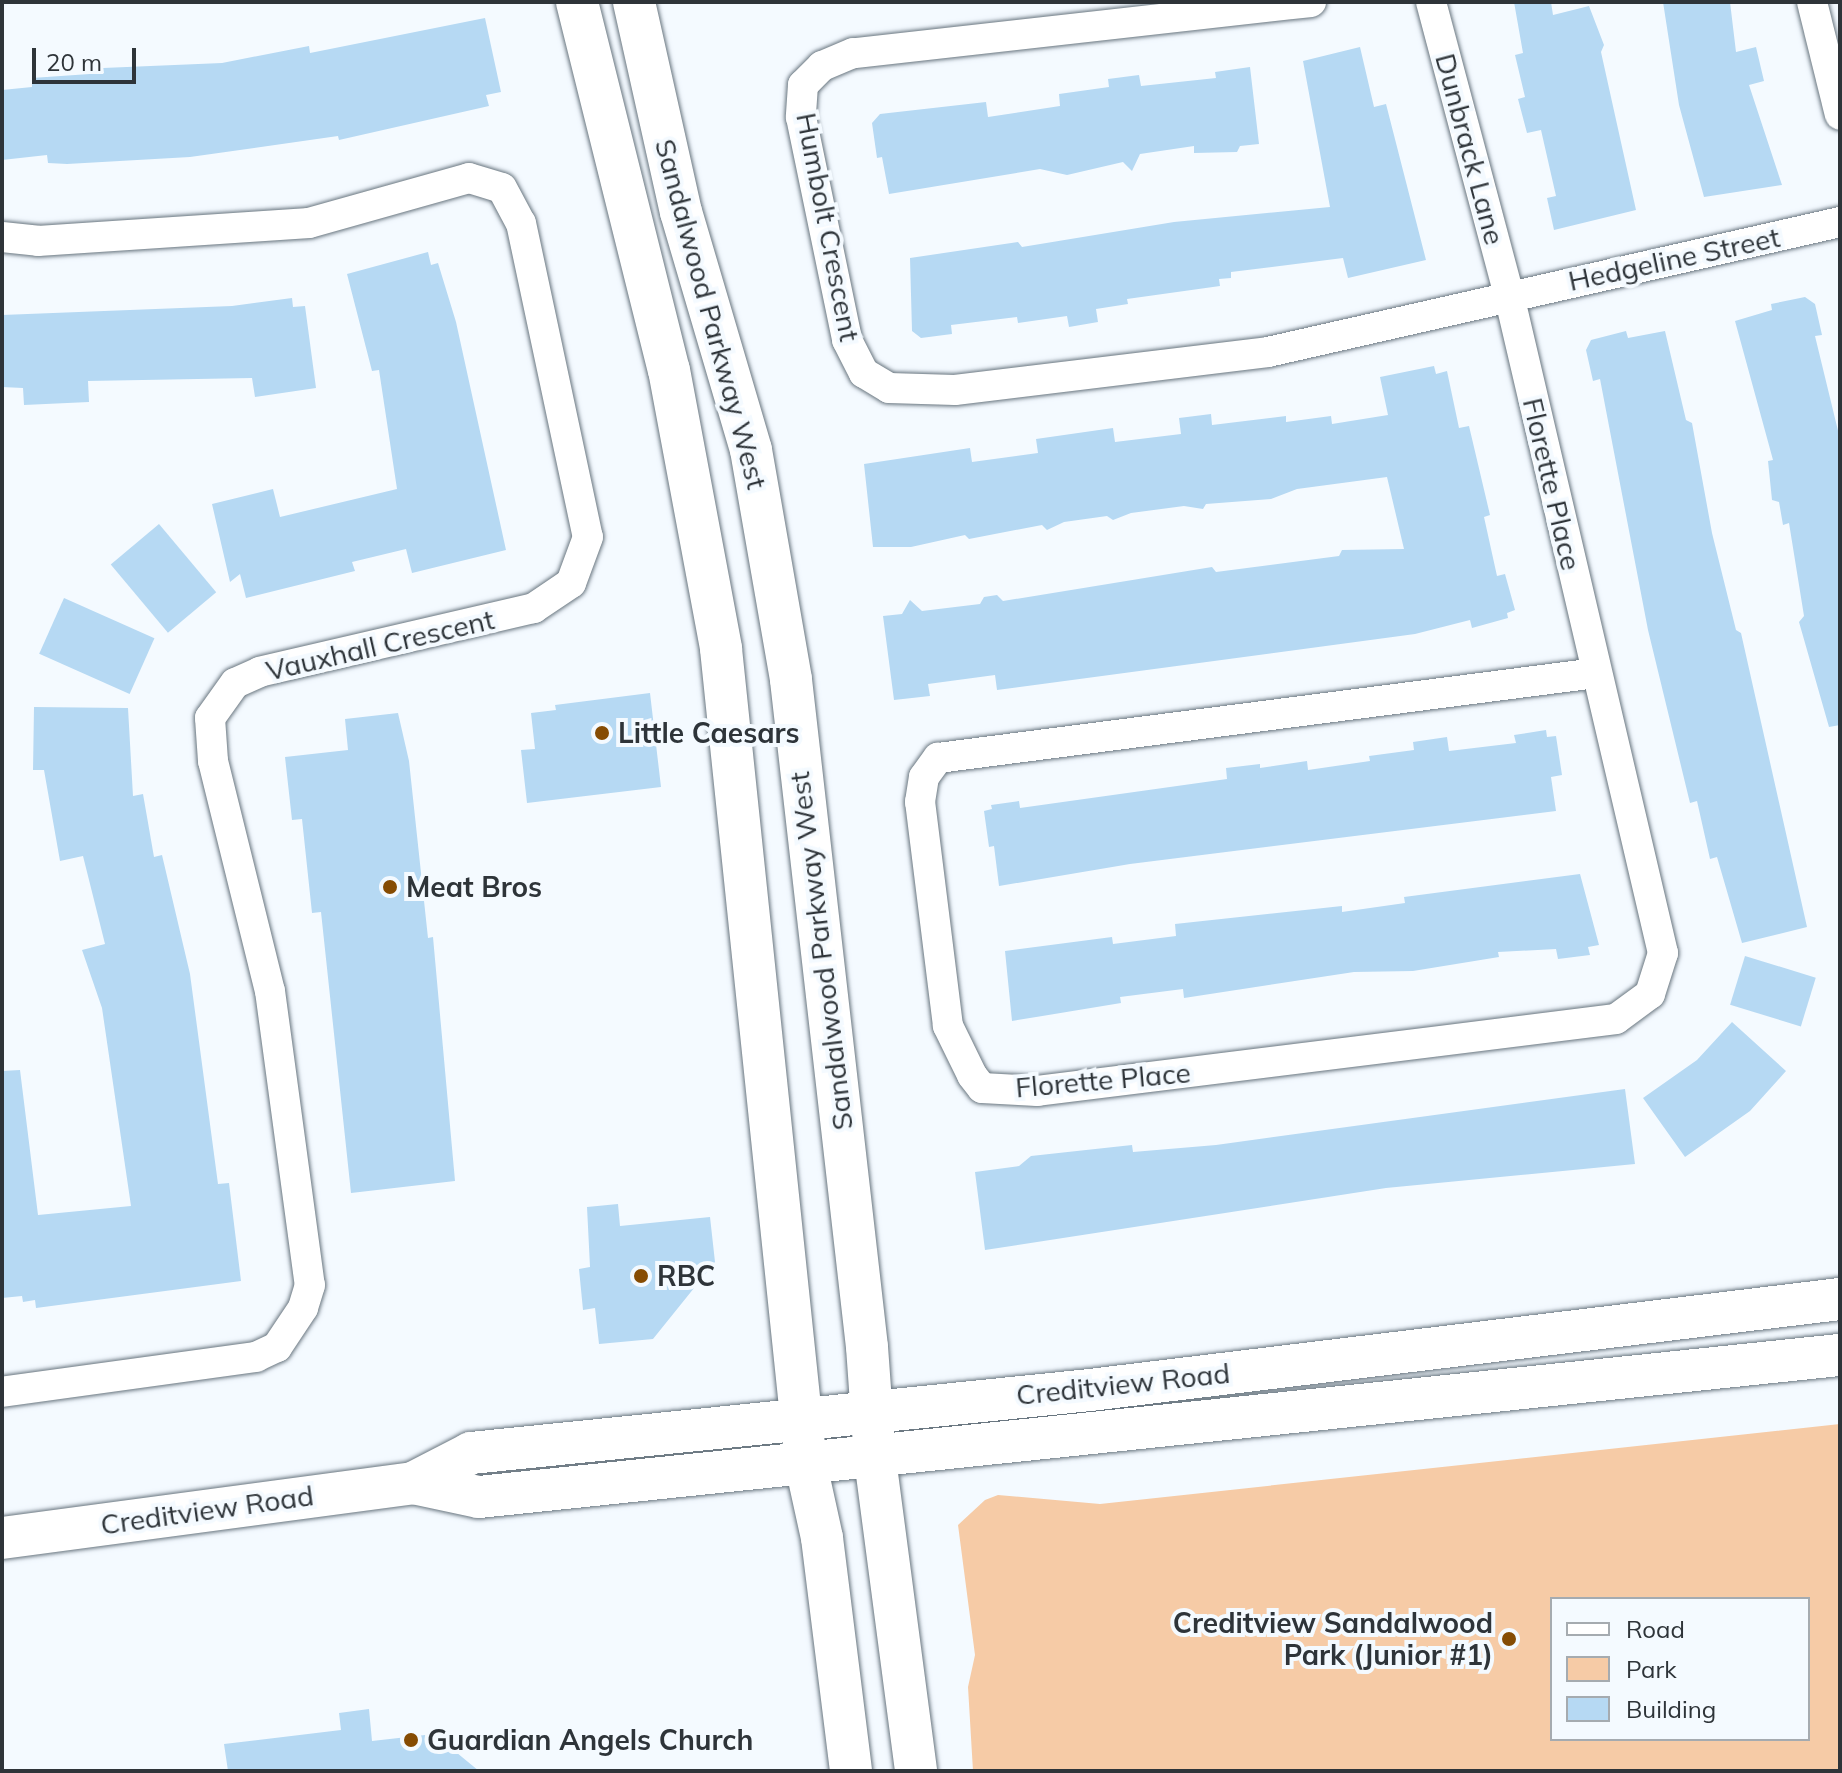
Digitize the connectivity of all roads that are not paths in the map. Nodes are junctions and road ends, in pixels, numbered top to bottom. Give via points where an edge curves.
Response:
1 (577, 2) edge
2 (634, 2) edge
3 (1311, 2) edge
4 (1431, 2) edge
5 (1812, 2) edge
6 (1840, 115) edge
7 (1840, 222) edge
8 (2, 237) edge
9 (1509, 295) junction
10 (721, 649) junction
11 (1596, 673) junction
12 (791, 680) junction
13 (1840, 1299) edge
14 (1840, 1355) edge
15 (2, 1392) edge
16 (871, 1411) junction
17 (804, 1417) junction
18 (875, 1459) junction
19 (806, 1465) junction
20 (413, 1483) junction
21 (2, 1538) edge
22 (851, 1771) edge
23 (916, 1771) edge

1 - 10 main road, Sandalwood Parkway West via 669,370
2 - 12 main road, Sandalwood Parkway West via 681,212 751,450
3 - 9 street, Humbolt Crescent via 853,53 822,66 803,85 801,117 847,340 864,373 889,388 955,390 1268,352
4 - 9 street, Dunbrack Lane
5 - 6 street
7 - 9 street, Hedgeline Street
8 - 15 street, Vauxhall Crescent via 38,241 309,223 469,178 502,188 521,223 588,537 571,583 534,608 260,672 235,683 210,718 213,761 270,991 310,1285 303,1308 277,1347 256,1357
9 - 11 street, Florette Place
10 - 12 main road via 756,652
10 - 17 main road, Sandalwood Parkway West
11 - 11 street, Florette Place via 938,758 924,777 920,802 948,1026 972,1075 982,1088 1037,1091 1616,1019 1650,994 1663,953
12 - 16 main road, Sandalwood Parkway West
13 - 16 main road, Creditview Road via 1090,1390
14 - 18 main road, Creditview Road
16 - 17 main road, Creditview Road
16 - 18 main road, Sandalwood Parkway West
17 - 19 main road, Sandalwood Parkway West
17 - 20 main road, Creditview Road via 471,1453
18 - 19 main road, Creditview Road
18 - 23 main road, Sandalwood Parkway West
19 - 20 main road, Creditview Road via 479,1497
19 - 22 main road, Sandalwood Parkway West via 822,1538
20 - 21 main road, Creditview Road

